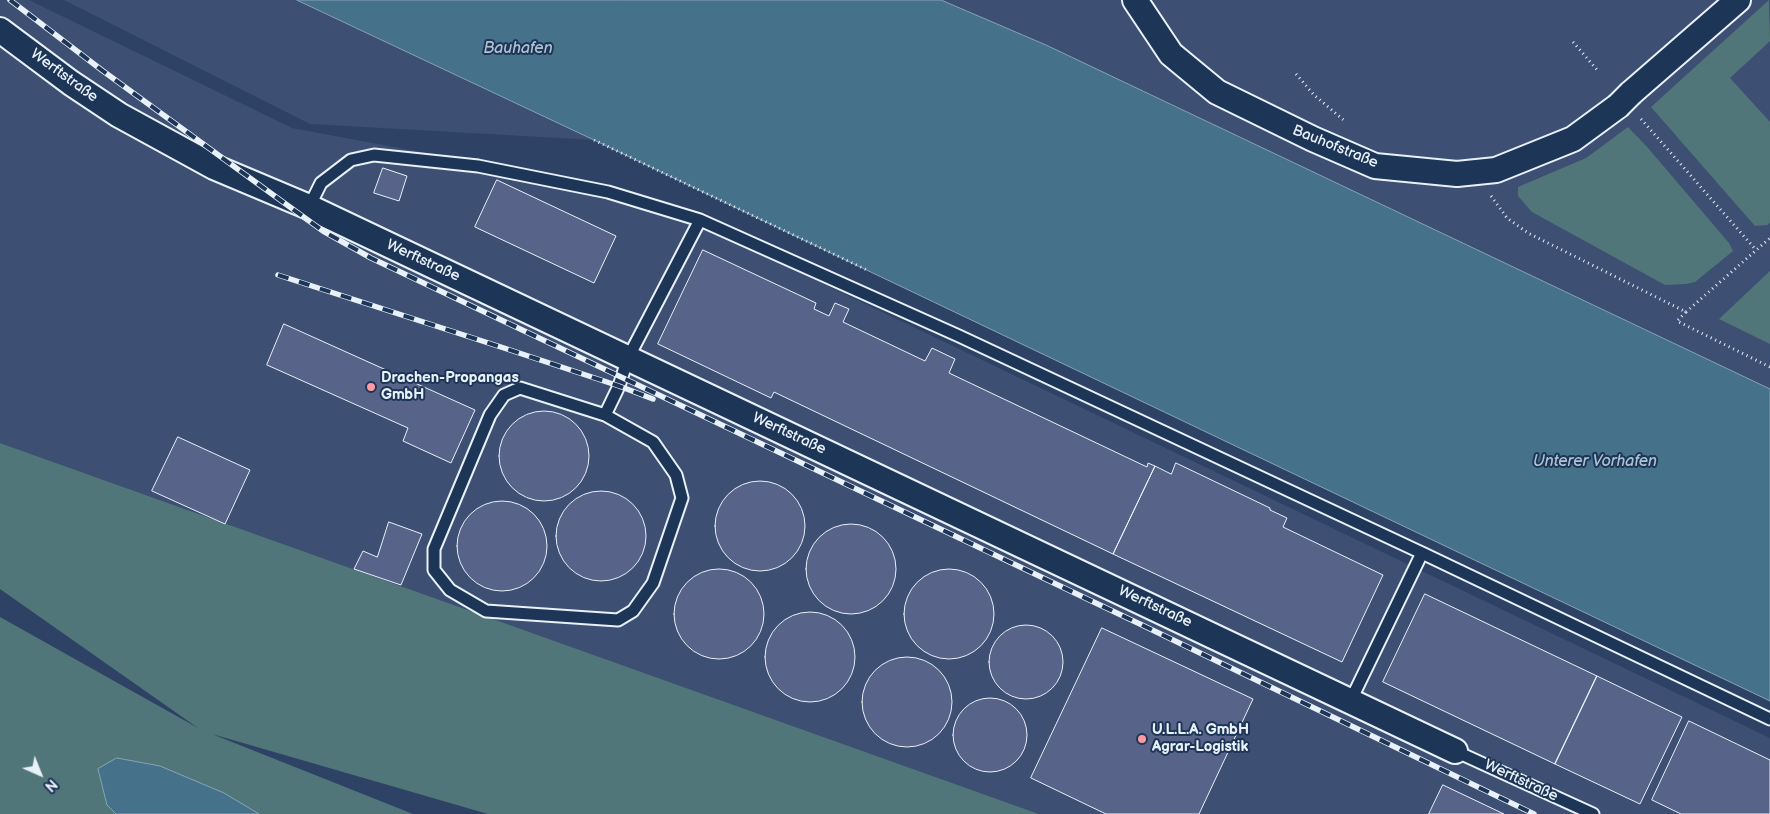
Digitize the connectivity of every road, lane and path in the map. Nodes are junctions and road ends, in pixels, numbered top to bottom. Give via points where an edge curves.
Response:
1 (1135, 0) edge
2 (1738, 0) edge
3 (0, 30) edge
4 (1572, 42) dead end
5 (1599, 72) dead end
6 (1639, 116) dead end
7 (1486, 171) junction
8 (309, 208) junction
9 (700, 220) junction
10 (1770, 238) edge
11 (1756, 250) junction
12 (1686, 312) junction
13 (628, 358) junction
14 (1770, 367) edge
15 (605, 415) junction
16 (1422, 554) junction
17 (1350, 702) junction
18 (1770, 719) edge
19 (1455, 751) joint
20 (1593, 814) edge

1 - 7 street, Bauhofstraße via 1171,54 1217,92 1279,123 1375,166 1456,174
2 - 7 street, Bauhofstraße via 1624,100 1572,139 1496,170
3 - 8 street, Werftstraße via 119,115 214,167
4 - 5 path
6 - 11 path
7 - 12 path via 1492,197 1507,218 1528,233
8 - 9 lane via 321,183 351,160 374,155 478,166 608,192
8 - 13 street, Werftstraße
9 - 13 lane
9 - 16 lane via 959,336
10 - 11 path
11 - 12 path
12 - 14 path via 1677,321
13 - 15 lane
13 - 17 street, Werftstraße
15 - 15 lane via 520,388 504,395 490,415 434,549 434,570 450,590 486,611 618,620 632,611 653,582 682,498 676,475 653,442
16 - 17 lane
16 - 18 lane
17 - 19 street, Werftstraße
19 - 20 lane, Werftstraße

